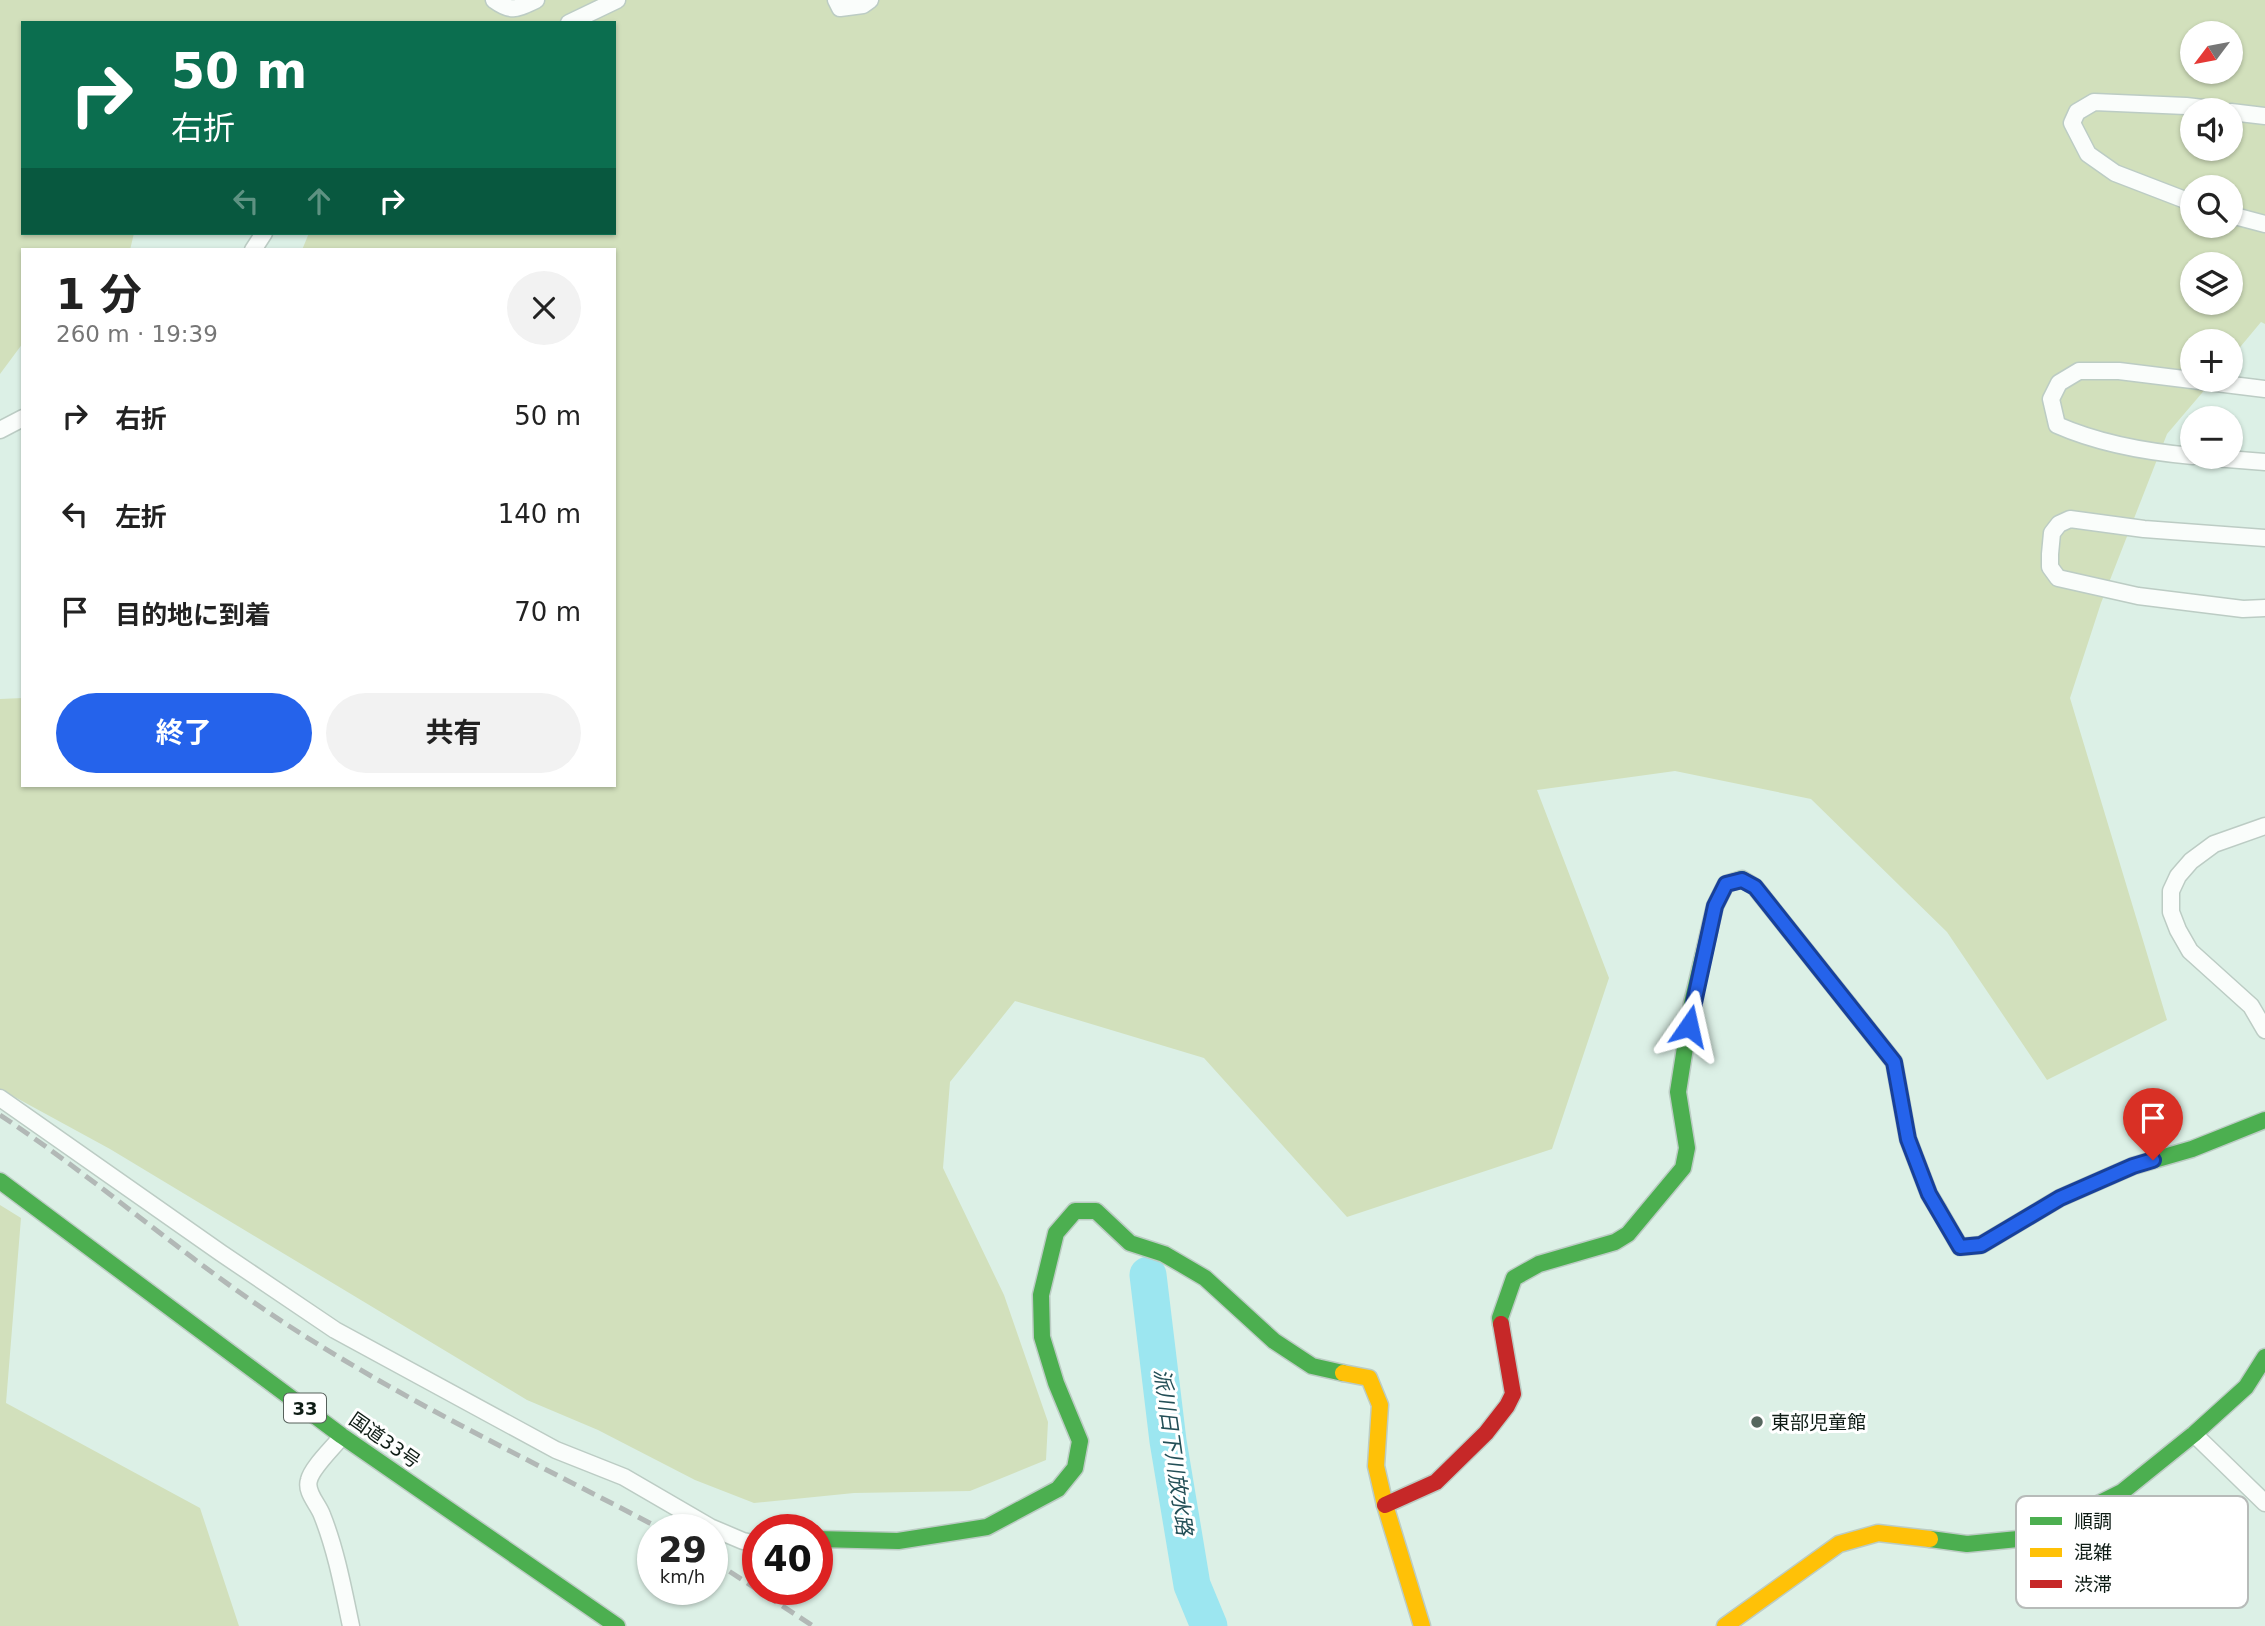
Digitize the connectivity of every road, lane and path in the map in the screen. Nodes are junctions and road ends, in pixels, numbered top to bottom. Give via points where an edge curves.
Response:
1 (494, 0) edge
2 (536, 0) edge
3 (617, 0) edge
4 (836, 0) edge
5 (870, 0) edge
6 (574, 21) edge
7 (2180, 106) edge
8 (2243, 113) edge
9 (2265, 116) edge
10 (2180, 198) edge
11 (2243, 218) edge
12 (2265, 224) edge
13 (2265, 389) edge
14 (21, 419) edge
15 (0, 430) edge
16 (2180, 455) edge
17 (2243, 461) edge
18 (2265, 463) edge
19 (2265, 538) edge
20 (2265, 608) edge
21 (2265, 826) edge
22 (2265, 1030) edge
23 (0, 1098) edge
24 (2265, 1119) edge
25 (0, 1181) edge
26 (2265, 1357) edge
27 (2194, 1434) junction
28 (342, 1436) junction
29 (2114, 1496) edge
30 (2265, 1503) edge
31 (1385, 1505) junction
32 (2016, 1538) edge
33 (833, 1539) edge
34 (742, 1541) edge
35 (351, 1626) edge
36 (617, 1626) edge
37 (1422, 1626) edge
38 (1725, 1626) edge

1 - 2 street via 505,8 518,9
3 - 6 street
4 - 5 street via 840,8
7 - 10 street via 2094,102 2077,113 2073,123 2088,154 2115,173
8 - 9 street
11 - 12 street
13 - 16 street via 2119,371 2079,371 2059,383 2051,399 2057,425 2081,435
14 - 15 street
17 - 18 street
19 - 20 street via 2070,519 2052,533 2049,554 2050,567 2059,578 2138,596
21 - 22 street via 2214,844 2191,861 2171,891 2171,912 2190,951 2251,1006
23 - 34 street via 335,1330 556,1450 624,1477
24 - 31 main road via 2192,1149 2133,1166 2060,1198 1981,1245 1960,1247 1929,1194 1908,1139 1894,1062 1755,887 1742,880 1726,884 1715,906 1692,1003 1678,1092 1687,1148 1683,1167 1628,1234 1539,1264 1514,1278 1500,1318 1513,1394 1507,1406 1436,1482
25 - 28 main road, 国道33号 / 33
26 - 27 main road via 2246,1387
27 - 29 main road
27 - 30 street
28 - 35 street via 308,1484 337,1559
28 - 36 main road, 国道33号 / 33
31 - 33 main road via 1376,1465 1380,1405 1369,1378 1312,1366 1274,1341 1205,1278 1164,1254 1130,1243 1096,1211 1075,1211 1056,1233 1041,1295 1042,1337 1080,1441 1075,1468 1058,1489 987,1527 898,1541
31 - 37 main road
32 - 38 main road via 1967,1545 1878,1534 1839,1544

